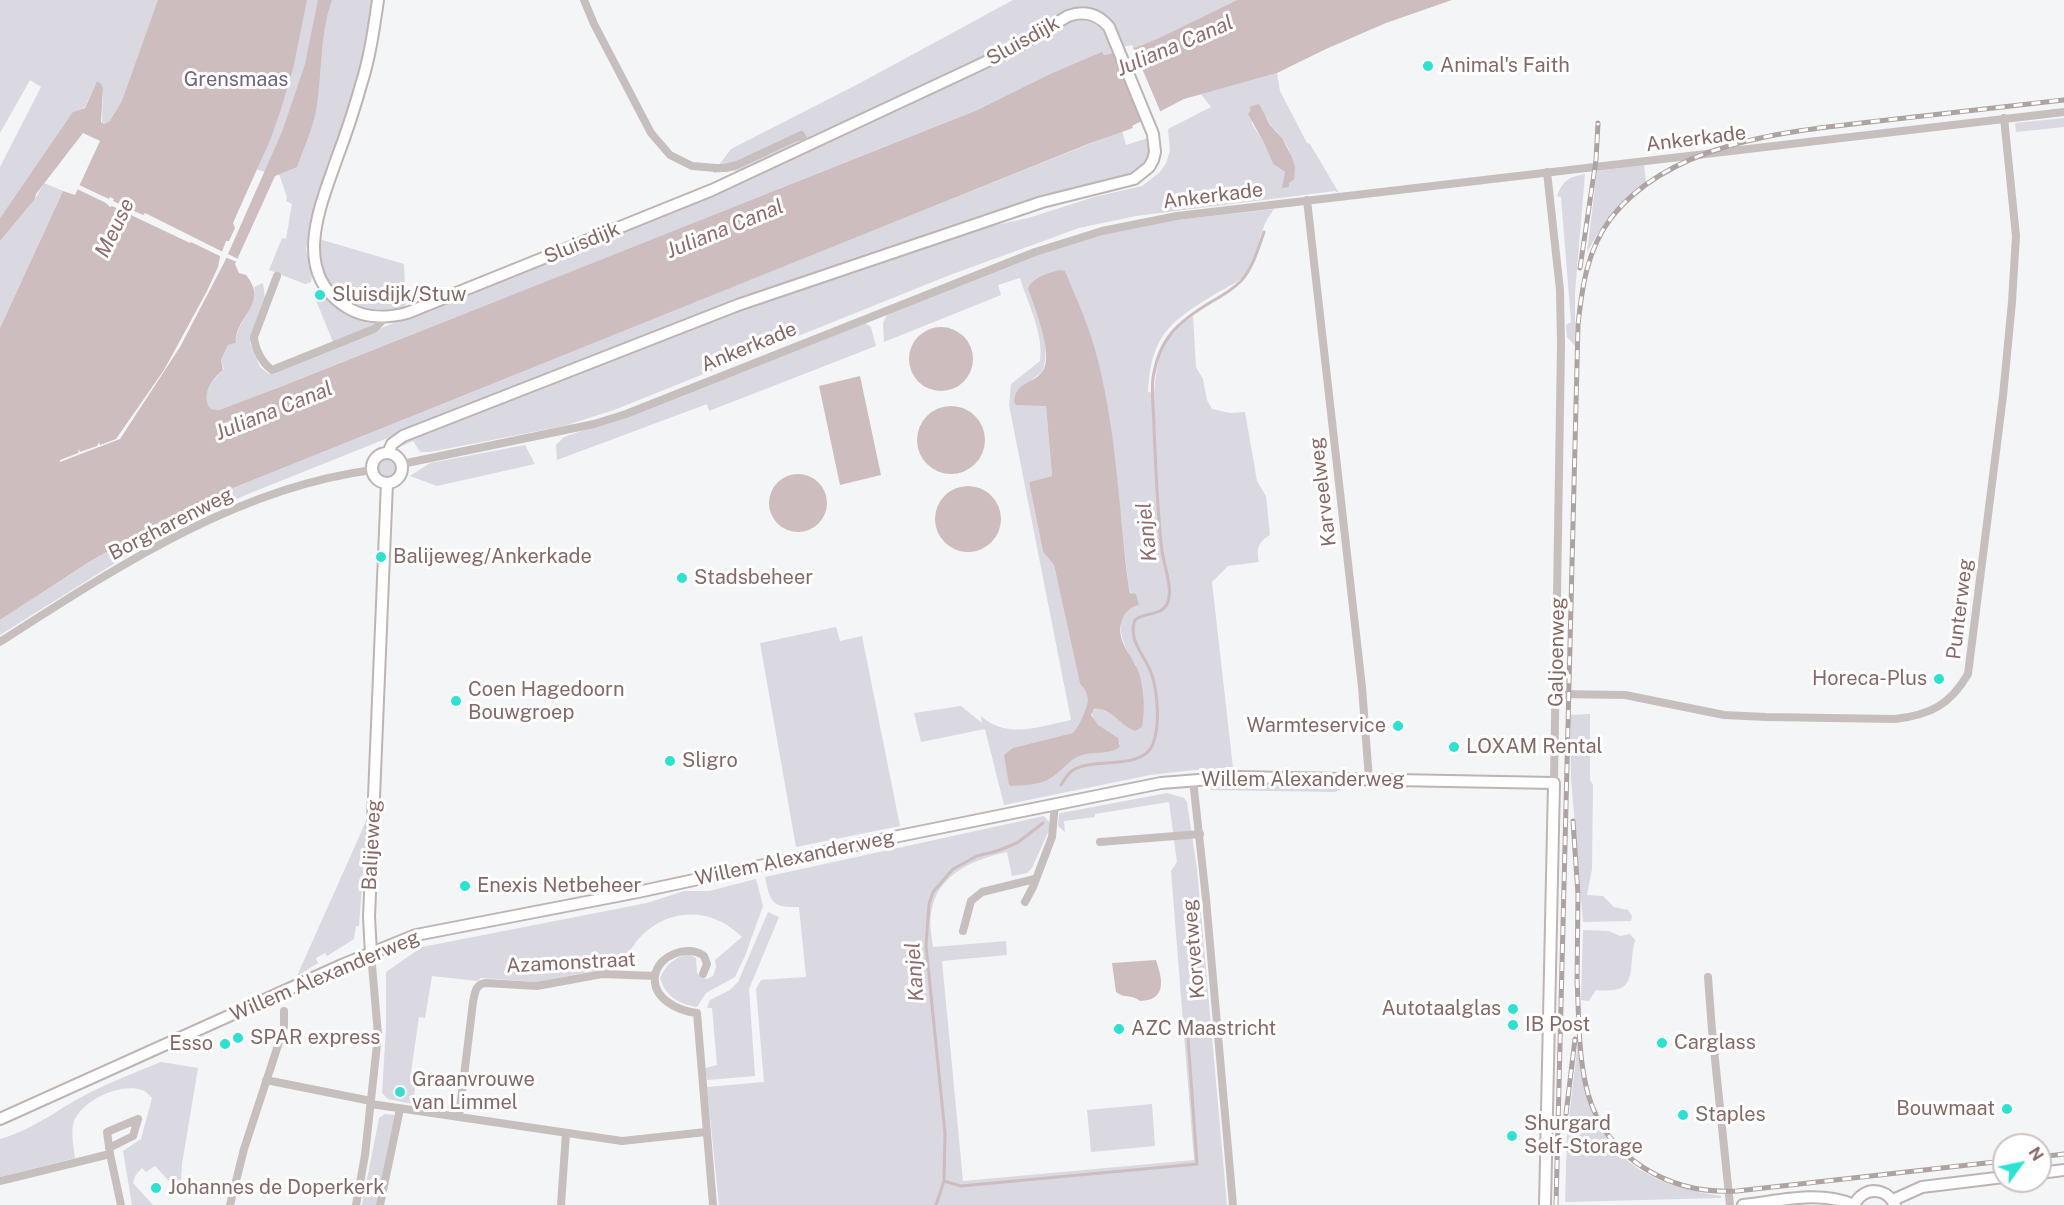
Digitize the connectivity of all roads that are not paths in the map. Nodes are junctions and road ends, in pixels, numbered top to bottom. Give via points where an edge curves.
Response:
1 (378, 0) edge
2 (584, 0) edge
3 (2064, 112) edge
4 (2004, 118) junction
5 (807, 146) junction
6 (1547, 172) junction
7 (1307, 200) junction
8 (277, 276) dead end
9 (386, 317) junction
10 (388, 453) junction
11 (402, 464) junction
12 (372, 470) junction
13 (387, 483) junction
14 (0, 642) edge
15 (1557, 694) junction
16 (1369, 779) junction
17 (1194, 780) junction
18 (1554, 783) junction
19 (1055, 804) junction
20 (1200, 834) junction
21 (1100, 842) dead end
22 (1035, 879) junction
23 (1025, 902) dead end
24 (963, 932) dead end
25 (371, 952) junction
26 (703, 974) dead end
27 (655, 976) junction
28 (1708, 977) dead end
29 (284, 1011) dead end
30 (266, 1080) junction
31 (371, 1103) junction
32 (400, 1109) junction
33 (459, 1116) junction
34 (0, 1119) edge
35 (706, 1132) junction
36 (566, 1133) junction
37 (1992, 1178) edge
38 (0, 1181) edge
39 (1894, 1203) edge
40 (121, 1205) edge
41 (230, 1205) edge
42 (356, 1205) edge
43 (380, 1205) edge
44 (561, 1205) edge
45 (713, 1205) edge
46 (1233, 1205) edge
47 (1545, 1205) edge
48 (1730, 1205) edge
49 (1743, 1205) edge
50 (1854, 1205) edge

1 - 9 street, Sluisdijk via 362,82 319,208 313,249 318,276 335,299 361,314
2 - 5 street via 651,133 670,155 692,166 716,168 737,165 801,135
3 - 4 street, Ankerkade
4 - 6 street, Ankerkade
4 - 15 street, Punterweg via 2016,236 2012,302 1968,674 1959,689 1931,711 1895,719 1724,715 1625,695
5 - 9 street, Sluisdijk via 654,215 407,313
5 - 10 street, Sluisdijk via 1082,13 1105,22 1113,34 1153,134 1155,152 1149,167 1134,178 1042,202 738,305 403,436
6 - 7 street, Ankerkade
6 - 15 street, Galjoenweg via 1560,290
7 - 11 street, Ankerkade via 1177,216 1102,231 1035,252 626,414
7 - 16 street, Karveelweg
8 - 9 street via 254,337 264,364 272,370 374,329
10 - 11 street via 398,457
10 - 12 street via 377,457
11 - 13 street via 399,477
12 - 13 street via 378,480
12 - 14 street, Borgharenweg via 315,482 228,512 99,579
13 - 25 street, Balijeweg via 369,916
15 - 18 street, Galjoenweg
16 - 17 street, Willem Alexanderweg
16 - 18 street, Willem Alexanderweg
17 - 19 street, Willem Alexanderweg
17 - 20 street, Korvetweg
18 - 47 street, Galjoenweg
19 - 22 street via 1052,837
19 - 25 street, Willem Alexanderweg via 416,935
20 - 21 street
20 - 46 street, Korvetweg
22 - 23 street
22 - 24 street via 982,892 971,901
25 - 31 street, Balijeweg via 378,1029
25 - 34 street, Willem Alexanderweg
26 - 27 street via 706,960 692,950 670,957
27 - 33 street, Azamonstraat via 602,974 537,986 478,986
27 - 35 street via 669,1003 697,1013
28 - 48 street
29 - 30 street via 284,1027
30 - 31 street
30 - 41 street
31 - 32 street
31 - 42 street, Balijeweg
32 - 33 street
32 - 43 street
33 - 36 street
35 - 36 street via 622,1142
35 - 45 street
36 - 44 street
37 - 39 street via 1922,1187
38 - 40 street via 109,1151
39 - 50 street via 1882,1192 1872,1191 1863,1194
49 - 50 street via 1819,1197

